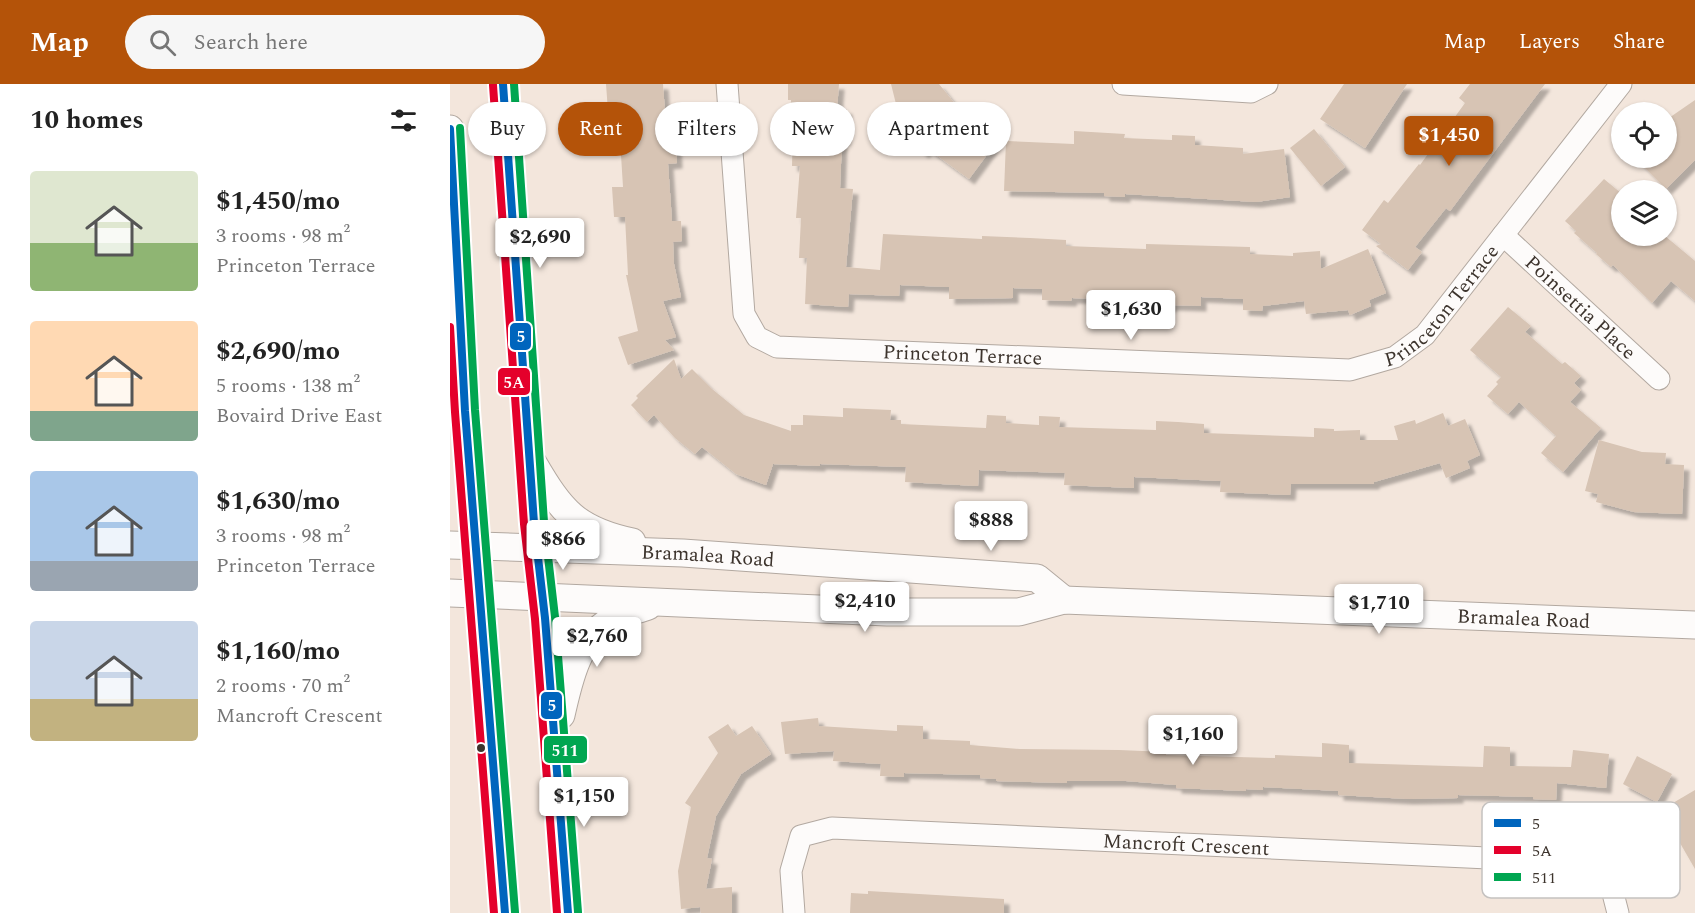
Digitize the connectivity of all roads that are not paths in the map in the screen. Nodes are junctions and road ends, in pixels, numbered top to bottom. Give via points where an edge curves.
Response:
1 (503, 84) edge
2 (727, 84) edge
3 (1123, 84) edge
4 (1267, 84) edge
5 (1621, 84) edge
6 (450, 129) edge
7 (1503, 235) junction
8 (1659, 379) dead end
9 (465, 411) junction
10 (450, 450) edge
11 (529, 456) junction
12 (450, 545) edge
13 (477, 547) junction
14 (538, 549) junction
15 (683, 553) junction
16 (450, 593) edge
17 (479, 594) junction
18 (543, 596) junction
19 (1064, 600) junction
20 (658, 602) junction
21 (1695, 625) edge
22 (555, 746) junction
23 (1482, 858) edge
24 (1614, 898) edge
25 (505, 913) edge
26 (568, 913) edge
27 (794, 913) edge
28 (1618, 913) edge

1 - 11 main road
2 - 7 street, Princeton Terrace via 744,314 757,337 777,347 1350,370 1395,357 1425,335
3 - 4 street via 1251,92
5 - 7 street, Princeton Terrace
6 - 9 main road
7 - 8 street, Poinsettia Place
9 - 10 main road
9 - 13 main road
11 - 14 main road
11 - 15 main road via 554,499 582,525 615,538
12 - 13 main road, Bramalea Road
13 - 14 main road, Bramalea Road
13 - 17 main road
14 - 15 main road, Bramalea Road
14 - 18 main road
15 - 19 main road, Bramalea Road via 1037,578
16 - 17 main road, Bramalea Road
17 - 18 main road, Bramalea Road
17 - 25 main road
18 - 20 main road, Bramalea Road
18 - 22 main road
19 - 20 main road, Bramalea Road via 1019,612 887,612
19 - 21 main road, Bramalea Road
20 - 22 main road via 617,617 596,631 580,650 570,673
22 - 26 main road
23 - 27 street, Mancroft Crescent via 832,828 801,836 791,871
24 - 28 street, Mancroft Crescent

